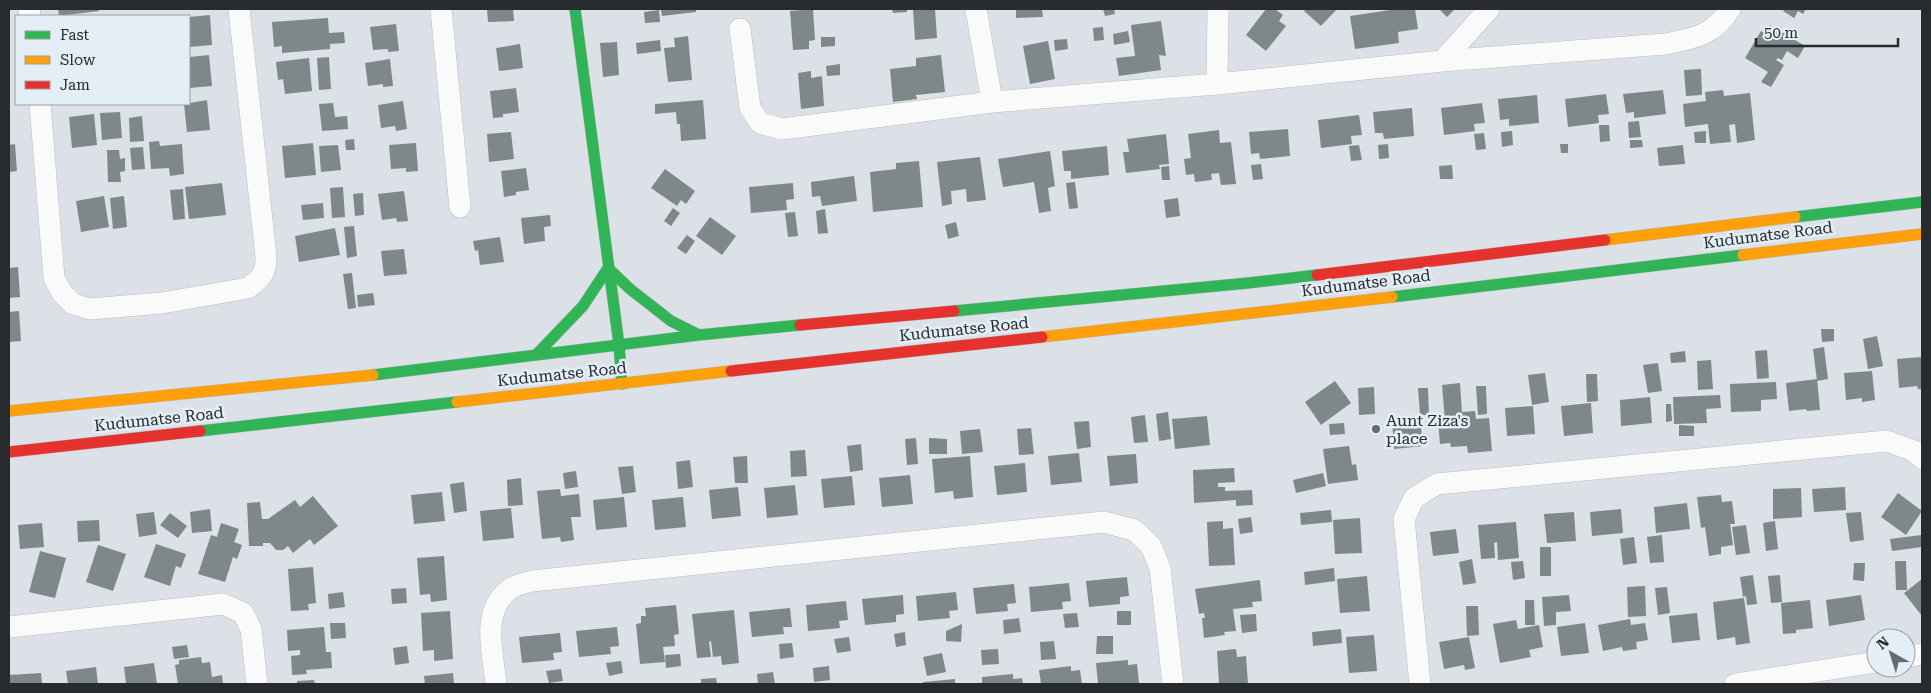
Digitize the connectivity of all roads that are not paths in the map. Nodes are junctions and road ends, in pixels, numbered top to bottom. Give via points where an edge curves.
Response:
1 (239, 9) edge
2 (441, 9) edge
3 (575, 9) edge
4 (976, 9) edge
5 (1218, 9) edge
6 (1489, 9) edge
7 (1730, 9) edge
8 (740, 29) dead end
9 (1442, 61) junction
10 (1217, 84) junction
11 (992, 102) junction
12 (40, 105) edge
13 (1922, 202) edge
14 (460, 207) dead end
15 (1922, 234) edge
16 (608, 268) junction
17 (699, 335) junction
18 (619, 345) junction
19 (536, 355) junction
20 (622, 384) junction
21 (9, 411) edge
22 (9, 452) edge
23 (1922, 458) edge
24 (9, 628) edge
25 (1866, 664) edge
26 (257, 684) edge
27 (496, 684) edge
28 (1173, 684) edge
29 (1420, 684) edge
30 (1735, 684) edge

1 - 12 street via 266,257 266,269 248,288 162,303 90,309 73,304 54,278
2 - 14 street
3 - 16 main road
4 - 11 street
5 - 10 street
6 - 9 street
7 - 9 street via 1725,18 1699,37 1664,44
8 - 11 street via 750,108 760,123 782,129
9 - 10 street
10 - 11 street
13 - 17 main road, Kudumatse Road via 1248,283
15 - 20 main road, Kudumatse Road via 1254,314
16 - 17 main road via 671,321
16 - 18 main road
16 - 19 main road via 583,306
17 - 18 main road, Kudumatse Road
18 - 19 main road, Kudumatse Road
18 - 20 main road
19 - 21 main road, Kudumatse Road via 406,372
20 - 22 main road, Kudumatse Road
23 - 29 street via 1914,451 1887,441 1437,484 1414,498 1404,519
24 - 26 street via 223,604 243,613 251,629
25 - 30 street
27 - 28 street via 490,622 497,602 511,588 532,581 1104,522 1134,530 1150,546 1160,568

